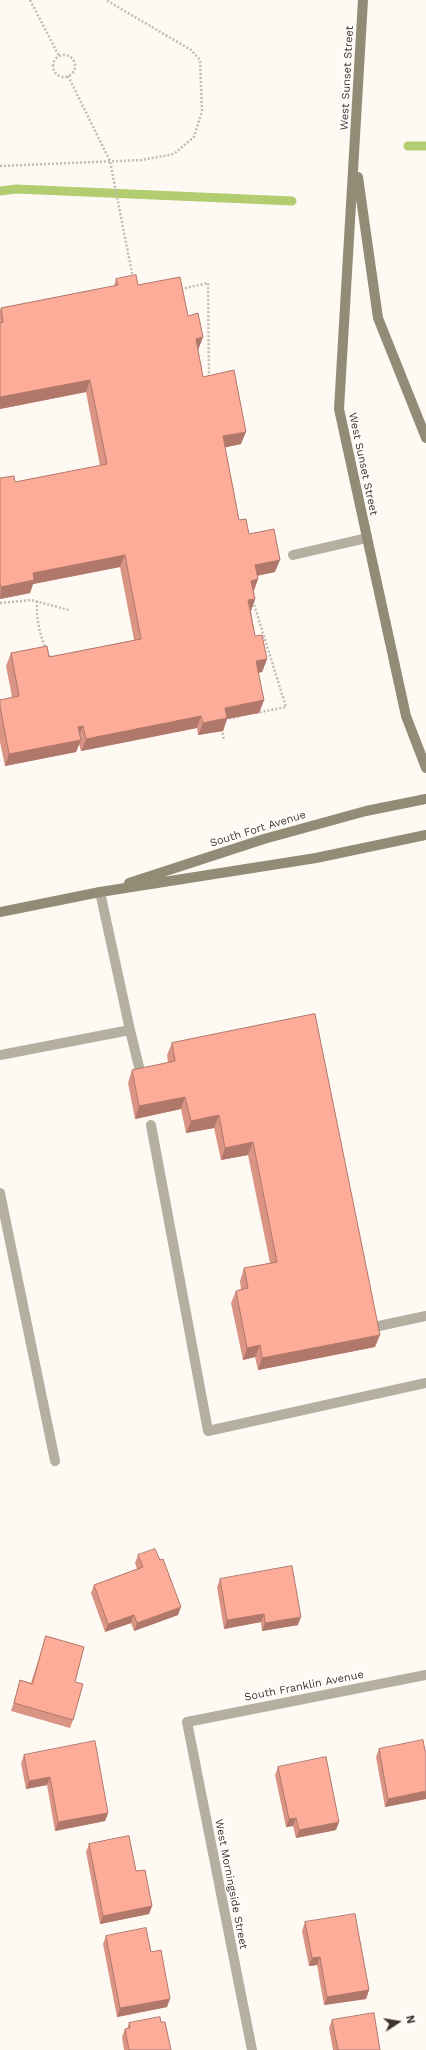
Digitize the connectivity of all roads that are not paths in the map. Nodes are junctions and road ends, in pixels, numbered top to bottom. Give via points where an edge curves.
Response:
1 (363, 0) edge
2 (355, 157) junction
3 (426, 438) edge
4 (367, 538) junction
5 (293, 555) dead end
6 (426, 768) edge
7 (426, 799) edge
8 (426, 835) edge
9 (100, 892) junction
10 (0, 912) edge
11 (130, 1030) junction
12 (0, 1055) edge
13 (141, 1075) edge
14 (151, 1125) dead end
15 (0, 1193) edge
16 (426, 1316) edge
17 (379, 1326) edge
18 (426, 1383) edge
19 (55, 1461) dead end
20 (426, 1675) edge
21 (187, 1722) joint
22 (252, 2050) edge

1 - 2 main road, West Sunset Street
2 - 3 main road, West Sunset Street via 378,318
2 - 4 main road, West Sunset Street via 339,409
4 - 5 street
4 - 6 main road, West Sunset Street via 406,716
7 - 9 main road, South Fort Avenue via 264,839
8 - 9 main road, South Fort Avenue via 316,858
9 - 10 main road, South Fort Avenue
9 - 11 street
11 - 12 street
11 - 13 street
14 - 18 street via 208,1431
15 - 19 street
16 - 17 street
20 - 21 street, South Franklin Avenue
21 - 22 street, West Morningside Street

